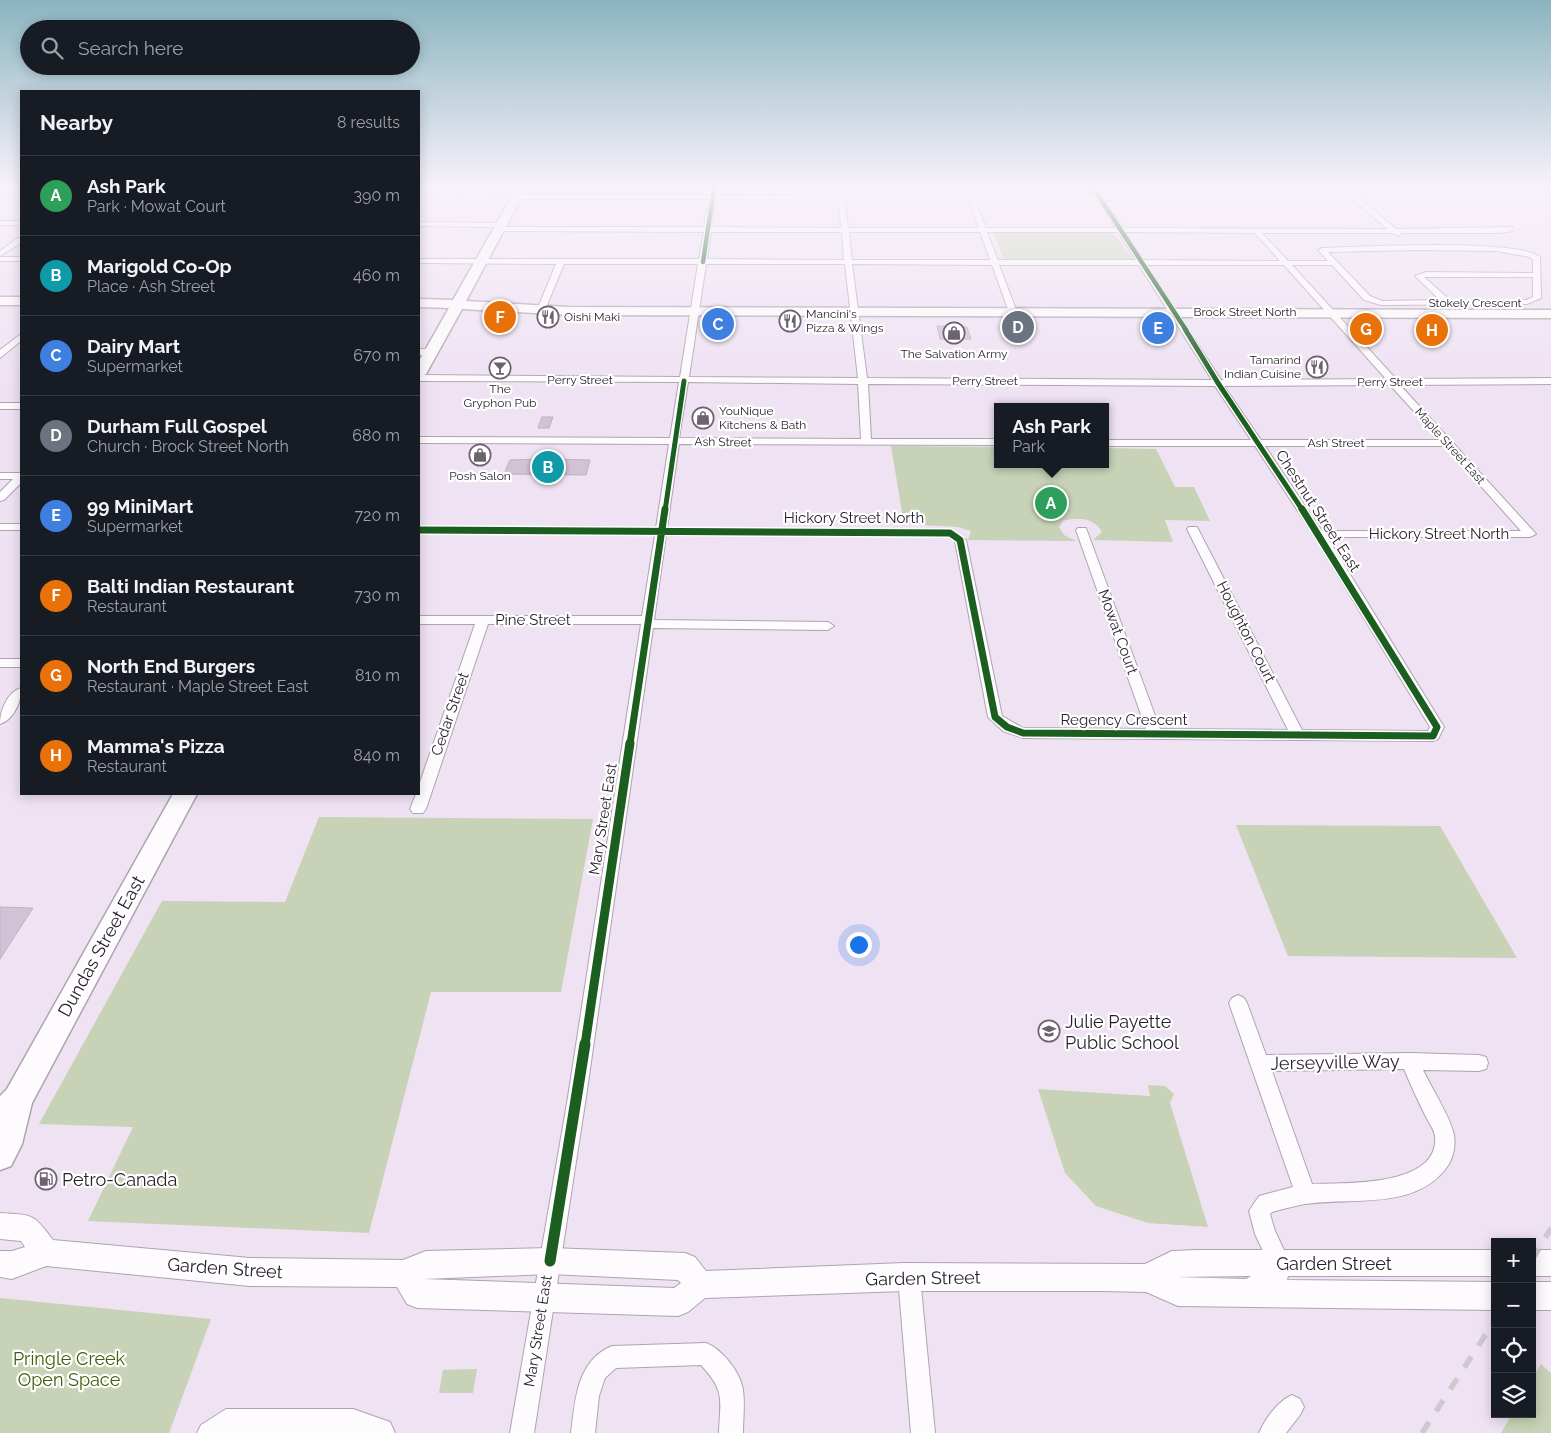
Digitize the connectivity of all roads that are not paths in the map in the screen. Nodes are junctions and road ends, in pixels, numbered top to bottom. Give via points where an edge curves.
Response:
1 (486, 256) edge
2 (704, 256) edge
3 (847, 256) edge
4 (993, 256) edge
5 (1137, 256) edge
6 (1280, 256) edge
7 (1327, 256) edge
8 (1531, 256) edge
9 (0, 259) edge
10 (20, 259) edge
11 (420, 261) edge
12 (483, 261) junction
13 (561, 261) junction
14 (703, 262) junction
15 (848, 262) junction
16 (995, 262) junction
17 (1142, 263) junction
18 (1287, 263) junction
19 (1333, 263) junction
20 (1536, 274) junction
21 (0, 301) edge
22 (20, 301) edge
23 (420, 303) edge
24 (1448, 303) junction
25 (459, 304) junction
26 (486, 308) junction
27 (541, 310) junction
28 (696, 310) junction
29 (853, 311) junction
30 (1012, 312) junction
31 (1172, 312) junction
32 (1330, 312) junction
33 (1551, 314) edge
34 (448, 324) junction
35 (20, 338) edge
36 (20, 350) edge
37 (2, 351) edge
38 (425, 352) edge
39 (420, 370) edge
40 (420, 378) edge
41 (684, 381) junction
42 (863, 381) junction
43 (1551, 381) edge
44 (1393, 382) junction
45 (1218, 383) junction
46 (0, 406) edge
47 (20, 406) edge
48 (420, 440) edge
49 (674, 441) junction
50 (866, 441) junction
51 (994, 442) edge
52 (1109, 443) edge
53 (1448, 443) junction
54 (1259, 444) junction
55 (0, 476) edge
56 (20, 476) edge
57 (20, 477) edge
58 (0, 498) edge
59 (0, 527) edge
60 (20, 527) edge
61 (1193, 529) dead end
62 (420, 530) edge
63 (1082, 530) dead end
64 (661, 531) junction
65 (1318, 534) junction
66 (1530, 534) joint
67 (957, 536) joint
68 (420, 620) edge
69 (483, 620) junction
70 (648, 622) junction
71 (828, 626) dead end
72 (0, 663) edge
73 (20, 663) edge
74 (20, 693) edge
75 (0, 719) edge
76 (1438, 727) joint
77 (1154, 733) junction
78 (1298, 736) junction
79 (184, 795) edge
80 (418, 809) dead end
81 (1238, 1003) dead end
82 (1410, 1061) junction
83 (1260, 1062) junction
84 (1479, 1064) dead end
85 (9, 1109) edge
86 (0, 1155) edge
87 (1306, 1194) junction
88 (0, 1226) edge
89 (46, 1253) junction
90 (550, 1262) junction
91 (1278, 1263) junction
92 (1491, 1263) edge
93 (1536, 1263) edge
94 (1551, 1263) edge
95 (0, 1264) edge
96 (404, 1274) junction
97 (910, 1277) junction
98 (1147, 1278) junction
99 (700, 1285) junction
100 (1248, 1293) junction
101 (1491, 1296) edge
102 (1536, 1296) edge
103 (1551, 1296) edge
104 (543, 1297) junction
105 (1292, 1407) dead end
106 (209, 1433) edge
107 (383, 1433) edge
108 (522, 1433) edge
109 (583, 1433) edge
110 (731, 1433) edge
111 (922, 1433) edge
112 (1272, 1433) edge

1 - 12 main road
2 - 14 street, Mary Street East
3 - 15 street
4 - 16 street
5 - 17 street, Chestnut Street East
6 - 18 street, Maple Street East
7 - 19 street, Stokely Crescent
8 - 20 street, Stokely Crescent via 1537,259
9 - 10 street
11 - 12 street
12 - 13 street
12 - 25 main road
13 - 14 street
13 - 27 street
14 - 15 street
14 - 28 street, Mary Street East
15 - 16 street
15 - 29 street
16 - 17 street
16 - 30 street
17 - 18 street
17 - 31 street, Chestnut Street East
18 - 19 street
18 - 32 street, Maple Street East
19 - 24 street, Stokely Crescent via 1367,298 1374,301
20 - 24 street, Stokely Crescent via 1537,298 1534,301
20 - 24 street via 1419,276
21 - 22 main road
23 - 25 main road, Brock Street North
25 - 26 main road, Brock Street North
25 - 34 main road
26 - 27 main road, Brock Street North
26 - 34 main road via 466,312
27 - 28 main road, Brock Street North
28 - 29 main road, Brock Street North
28 - 41 street, Mary Street East
29 - 30 main road, Brock Street North
29 - 42 street
30 - 31 main road, Brock Street North
31 - 32 main road, Brock Street North
31 - 45 street, Chestnut Street East
32 - 33 main road, Brock Street North
32 - 44 street, Maple Street East
34 - 38 main road
35 - 37 street
36 - 37 street
38 - 39 main road
40 - 41 street, Perry Street
41 - 42 street, Perry Street
41 - 49 street, Mary Street East
42 - 45 street, Perry Street
42 - 50 street
43 - 44 street, Perry Street
44 - 45 street, Perry Street
44 - 53 street, Maple Street East
45 - 54 street, Chestnut Street East
46 - 47 street
48 - 49 street, Ash Street
49 - 50 street, Ash Street
49 - 64 street, Mary Street East
50 - 51 street, Ash Street
52 - 54 street, Ash Street
53 - 54 street, Ash Street
53 - 66 street, Maple Street East
54 - 65 street, Chestnut Street East
55 - 56 street
57 - 58 street
59 - 60 street
61 - 78 street, Houghton Court
62 - 64 street, Hickory Street North
63 - 77 street, Mowat Court
64 - 67 street, Hickory Street North via 926,532
64 - 70 street, Mary Street East
65 - 66 street, Hickory Street North
65 - 76 street, Chestnut Street East
67 - 77 street, Regency Crescent via 969,580 995,717 1001,724 1023,733
68 - 69 street, Pine Street
69 - 70 street, Pine Street
69 - 80 street, Cedar Street
70 - 71 street, Pine Street
70 - 90 street, Mary Street East
72 - 73 street
74 - 75 street
76 - 78 street, Regency Crescent via 1433,736
77 - 78 street, Regency Crescent
79 - 85 main road, Dundas Street East
81 - 83 street, Jerseyville Way
82 - 83 street, Jerseyville Way
82 - 84 street, Jerseyville Way
82 - 87 street, Jerseyville Way via 1445,1136 1445,1156 1435,1168 1412,1184
83 - 87 street, Jerseyville Way
85 - 86 main road, Dundas Street East via 6,1144
87 - 91 street, Jerseyville Way via 1266,1203 1258,1210
88 - 89 street via 28,1228
89 - 95 street, Garden Street via 12,1265
89 - 96 street, Garden Street via 250,1272
90 - 96 street, Garden Street via 426,1264
90 - 99 street, Garden Street via 685,1267
90 - 104 street, Mary Street East
91 - 92 street, Garden Street
91 - 98 street, Garden Street via 1172,1264
91 - 100 street via 1274,1279
93 - 94 street
96 - 104 street via 417,1294
97 - 98 street, Garden Street
97 - 99 street, Garden Street
97 - 111 street
98 - 100 street, Garden Street via 1178,1292
99 - 104 street via 678,1302
100 - 101 street, Garden Street
102 - 103 street
104 - 108 street, Mary Street East
105 - 112 street
106 - 107 street via 226,1421 246,1421 353,1422 370,1425
109 - 110 street via 587,1396 596,1371 612,1357 706,1354 732,1389

